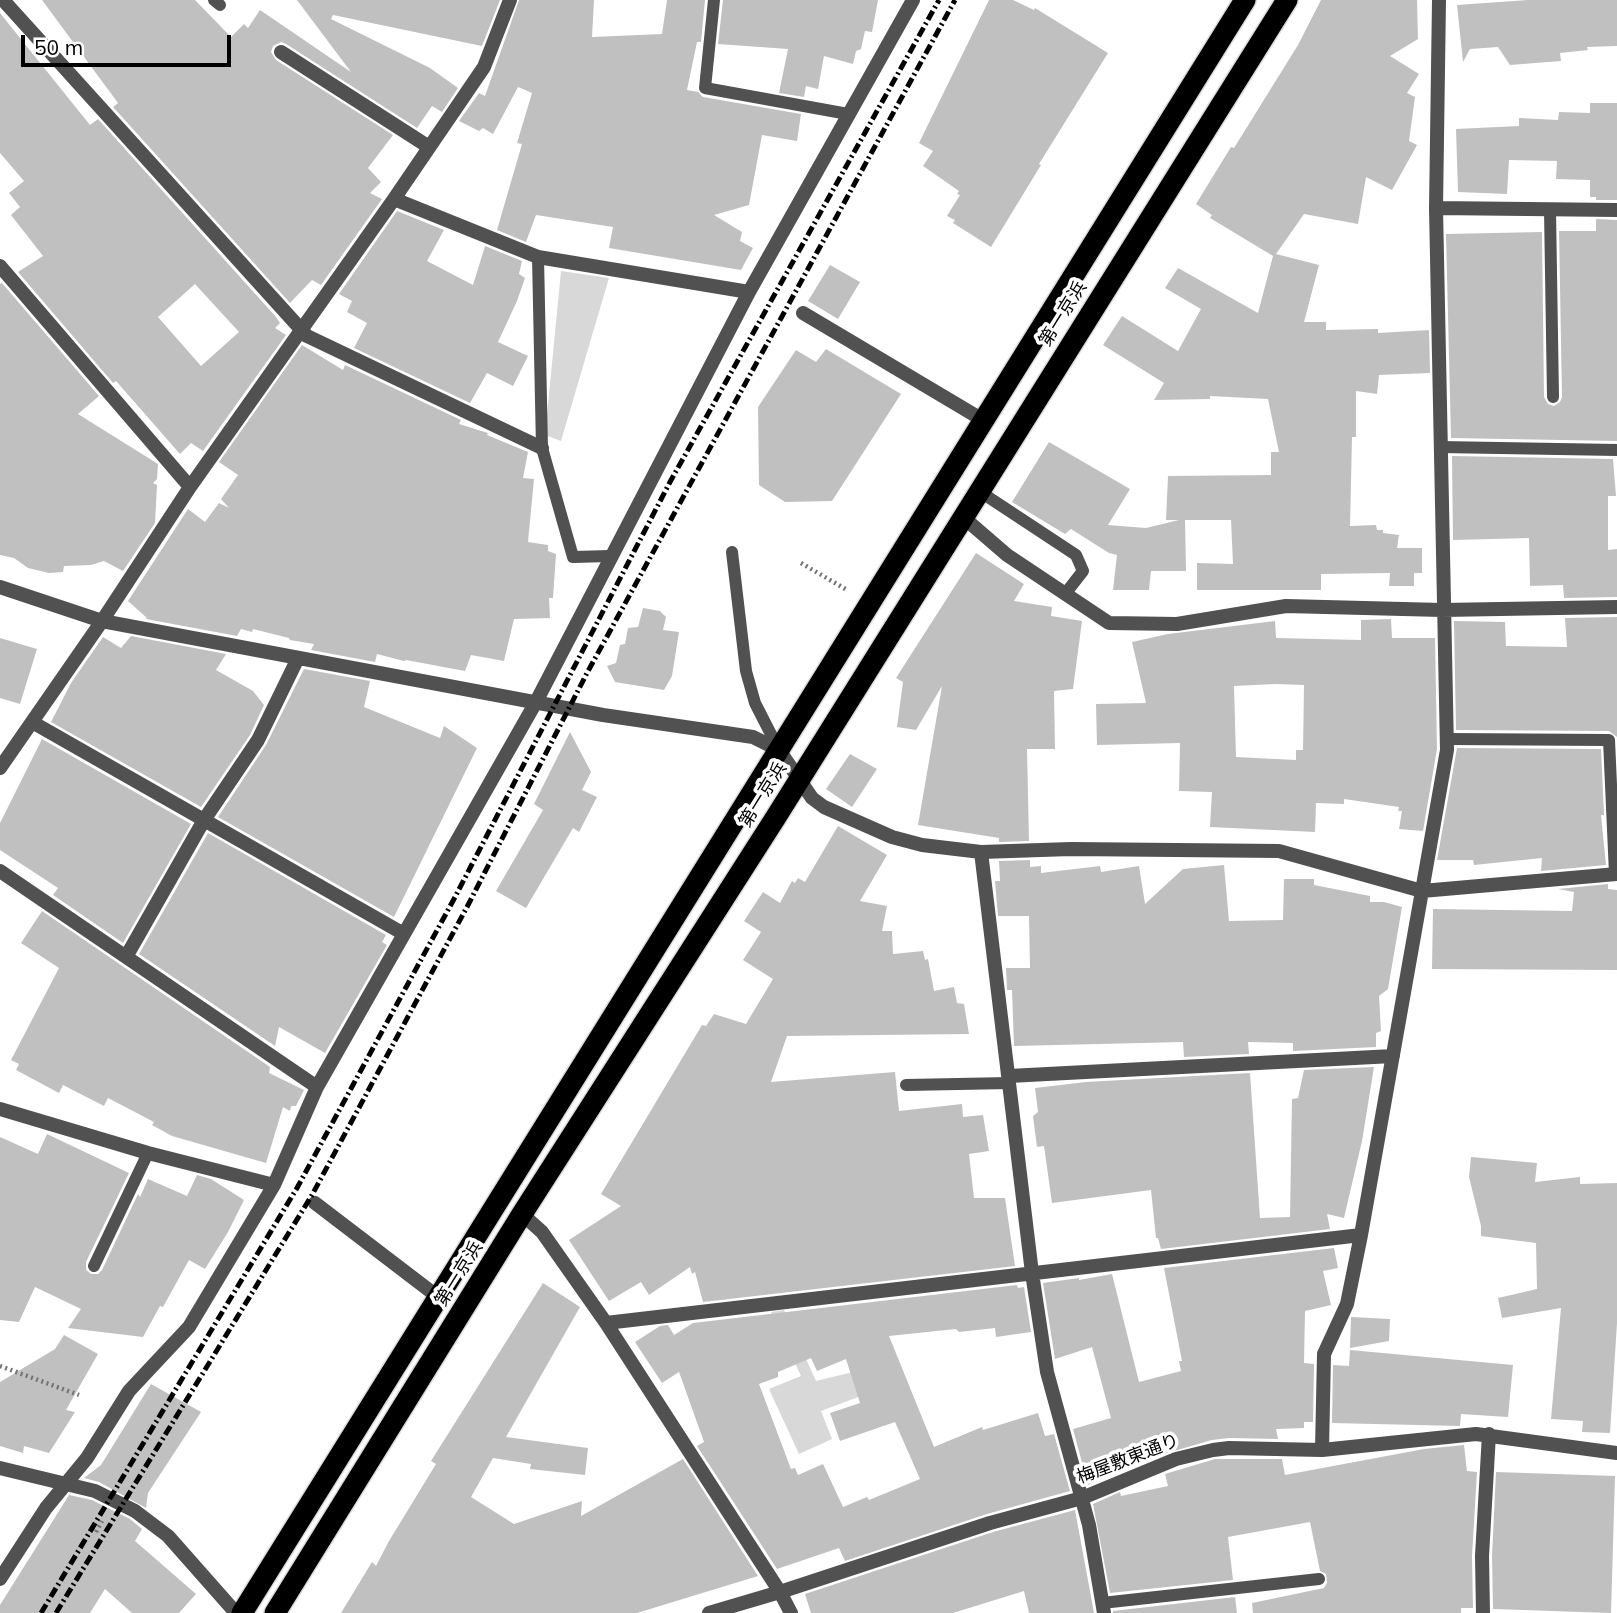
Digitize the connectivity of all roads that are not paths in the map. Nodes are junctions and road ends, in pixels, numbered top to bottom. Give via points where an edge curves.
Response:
1 (3, 0) edge
2 (510, 0) edge
3 (714, 0) edge
4 (913, 0) edge
5 (1245, 0) edge
6 (1287, 0) edge
7 (1439, 0) edge
8 (281, 52) dead end
9 (848, 114) junction
10 (429, 147) junction
11 (394, 199) junction
12 (1436, 208) junction
13 (1550, 209) junction
14 (1617, 209) edge
15 (538, 257) junction
16 (0, 266) edge
17 (749, 292) junction
18 (803, 313) dead end
19 (301, 328) junction
20 (1553, 397) dead end
21 (983, 420) junction
22 (1440, 447) junction
23 (542, 448) junction
24 (1617, 450) edge
25 (190, 487) junction
26 (979, 491) junction
27 (963, 517) junction
28 (732, 552) dead end
29 (610, 556) junction
30 (0, 587) edge
31 (1065, 594) junction
32 (1617, 607) edge
33 (1442, 610) junction
34 (102, 621) junction
35 (298, 658) junction
36 (536, 702) junction
37 (32, 722) junction
38 (1447, 739) junction
39 (779, 750) junction
40 (0, 768) edge
41 (798, 781) junction
42 (204, 820) junction
43 (981, 852) junction
44 (0, 871) edge
45 (1616, 874) edge
46 (1422, 891) junction
47 (404, 934) junction
48 (125, 957) junction
49 (1393, 1056) junction
50 (1009, 1079) junction
51 (906, 1085) dead end
52 (317, 1087) junction
53 (0, 1110) edge
54 (148, 1153) junction
55 (274, 1185) junction
56 (315, 1203) dead end
57 (522, 1214) junction
58 (1361, 1236) junction
59 (94, 1266) dead end
60 (1032, 1273) junction
61 (438, 1297) junction
62 (606, 1324) junction
63 (1489, 1434) junction
64 (1322, 1450) junction
65 (1617, 1453) edge
66 (0, 1468) edge
67 (66, 1483) junction
68 (1082, 1498) junction
69 (0, 1579) edge
70 (1319, 1579) dead end
71 (780, 1592) junction
72 (1103, 1608) edge
73 (236, 1613) edge
74 (242, 1613) edge
75 (275, 1613) edge
76 (709, 1613) edge
77 (791, 1613) edge
78 (1483, 1613) edge

1 - 19 street
2 - 10 street via 484,67
3 - 9 lane via 705,88
4 - 9 street
5 - 21 highway, 第一京浜
6 - 26 highway, 第一京浜
7 - 12 street via 1444,90
8 - 10 street
9 - 17 street
10 - 11 street
11 - 15 street
11 - 19 street
12 - 13 street
12 - 22 street
13 - 14 street
13 - 20 lane
15 - 17 street
15 - 23 lane
16 - 25 street
17 - 29 street
18 - 21 street
19 - 23 street via 307,336
19 - 25 street
21 - 39 highway, 第一京浜
22 - 24 lane
22 - 33 street
23 - 29 lane via 573,557
25 - 34 street
26 - 27 highway, 第一京浜
26 - 31 lane via 1076,555 1083,571
27 - 31 street via 1007,555
27 - 41 highway, 第一京浜
28 - 39 lane via 746,671 755,703
29 - 36 street
30 - 34 street
31 - 33 street via 1109,623 1177,624 1286,606
32 - 33 street
33 - 38 street
34 - 35 street
34 - 37 street
35 - 36 street
35 - 42 street via 258,740
36 - 39 street via 753,737
36 - 47 street
37 - 40 street
37 - 42 street
38 - 45 lane via 1609,740
38 - 46 street
39 - 41 street
39 - 61 highway, 第一京浜
41 - 43 street via 824,807 892,837
41 - 57 highway, 第一京浜
42 - 47 street
42 - 48 street
43 - 46 street via 1279,851
43 - 50 street
44 - 48 street
45 - 46 street
46 - 49 street
47 - 52 street
48 - 52 street
49 - 50 street
49 - 58 street
50 - 51 lane
50 - 60 street
52 - 55 street
53 - 54 street
54 - 55 street
54 - 59 lane
55 - 67 street via 190,1327 129,1391
56 - 61 street
57 - 62 street via 542,1232
57 - 75 highway, 第一京浜
58 - 60 street
58 - 64 street via 1347,1304 1324,1354
60 - 62 street
60 - 68 street via 1047,1372
61 - 74 highway, 第一京浜
62 - 71 street
63 - 64 street, 梅屋敷東通り
63 - 65 street, 梅屋敷東通り
63 - 78 street
64 - 68 street, 梅屋敷東通り via 1213,1450 1176,1459
66 - 67 street
67 - 69 street
67 - 73 street via 135,1511 168,1536
68 - 71 street, 梅屋敷東通り
68 - 72 street
70 - 72 lane
71 - 76 street, 梅屋敷東通り
71 - 77 street

